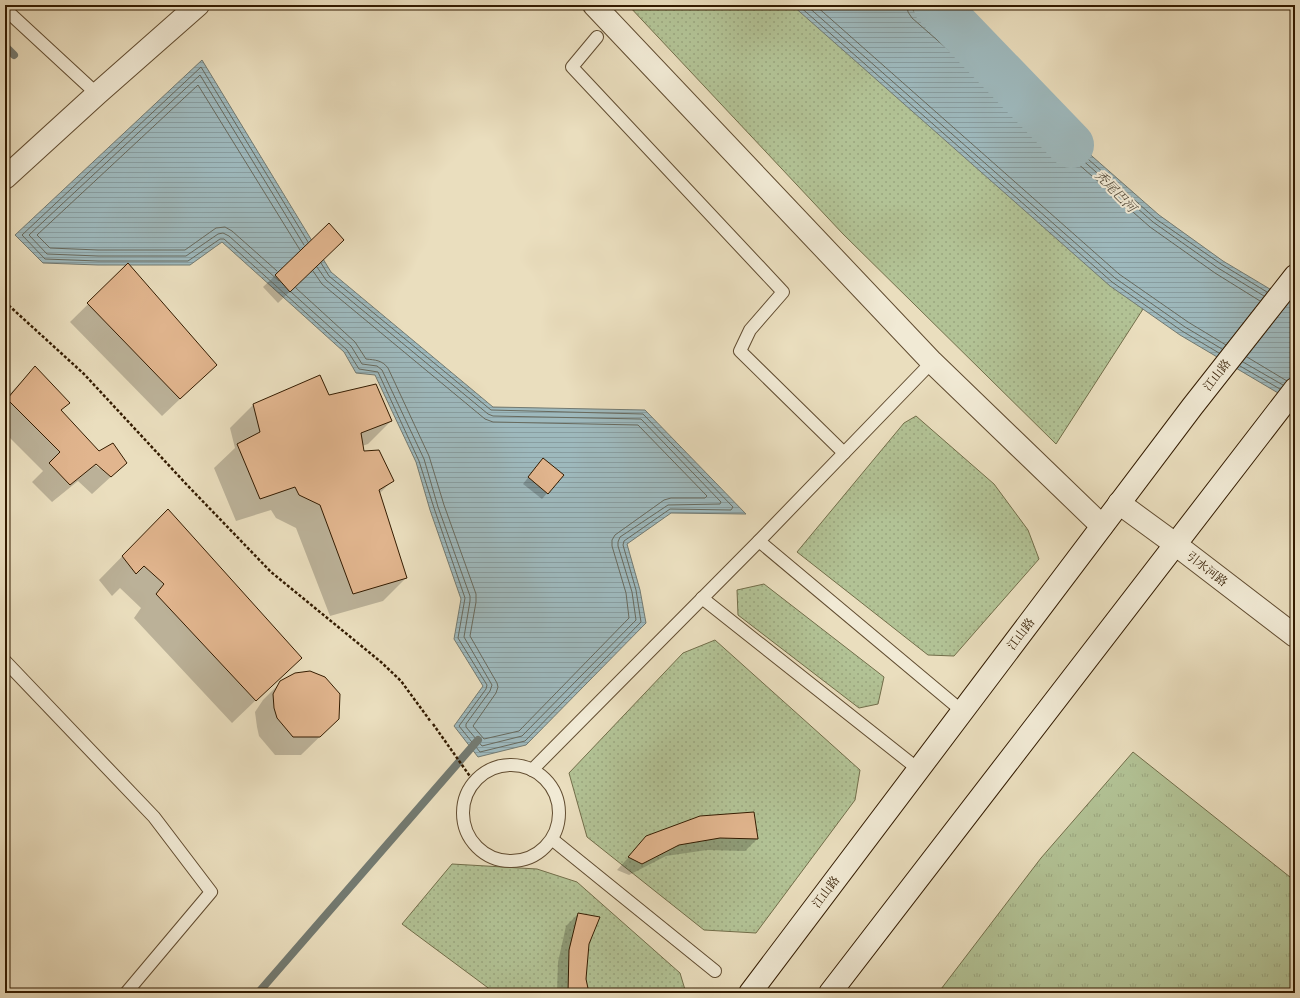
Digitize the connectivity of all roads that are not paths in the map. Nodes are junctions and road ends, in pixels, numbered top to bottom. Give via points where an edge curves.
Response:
1 (198, 5) edge
2 (594, 5) edge
3 (5, 9) edge
4 (597, 37) dead end
5 (97, 94) junction
6 (5, 178) edge
7 (1292, 280) edge
8 (932, 362) junction
9 (1295, 389) edge
10 (844, 453) junction
11 (1119, 503) junction
12 (1102, 526) junction
13 (759, 541) junction
14 (1175, 544) junction
15 (702, 598) junction
16 (1295, 636) edge
17 (5, 661) edge
18 (962, 711) junction
19 (918, 769) junction
20 (532, 770) junction
21 (552, 840) junction
22 (715, 971) dead end
23 (126, 993) edge
24 (750, 993) edge
25 (830, 993) edge

1 - 5 main road
2 - 8 main road
3 - 5 lane
4 - 10 lane via 572,67 783,292 750,330 740,351
5 - 6 main road
7 - 11 main road, 江山路
8 - 10 lane
8 - 12 main road
9 - 14 main road
10 - 13 lane
11 - 12 main road, 江山路
11 - 14 main road, 引水河路
12 - 18 main road, 江山路
13 - 15 lane
13 - 18 lane
14 - 16 main road, 引水河路
14 - 25 main road
15 - 19 lane
15 - 20 lane
17 - 23 lane via 154,817 211,892
18 - 19 main road, 江山路
19 - 24 main road, 江山路
20 - 21 lane via 546,779 555,792 560,808 559,824
20 - 21 lane via 517,765 501,766 474,782 466,795 463,811 465,827 472,841 483,852 497,860 512,862 528,859 542,851
21 - 22 lane

